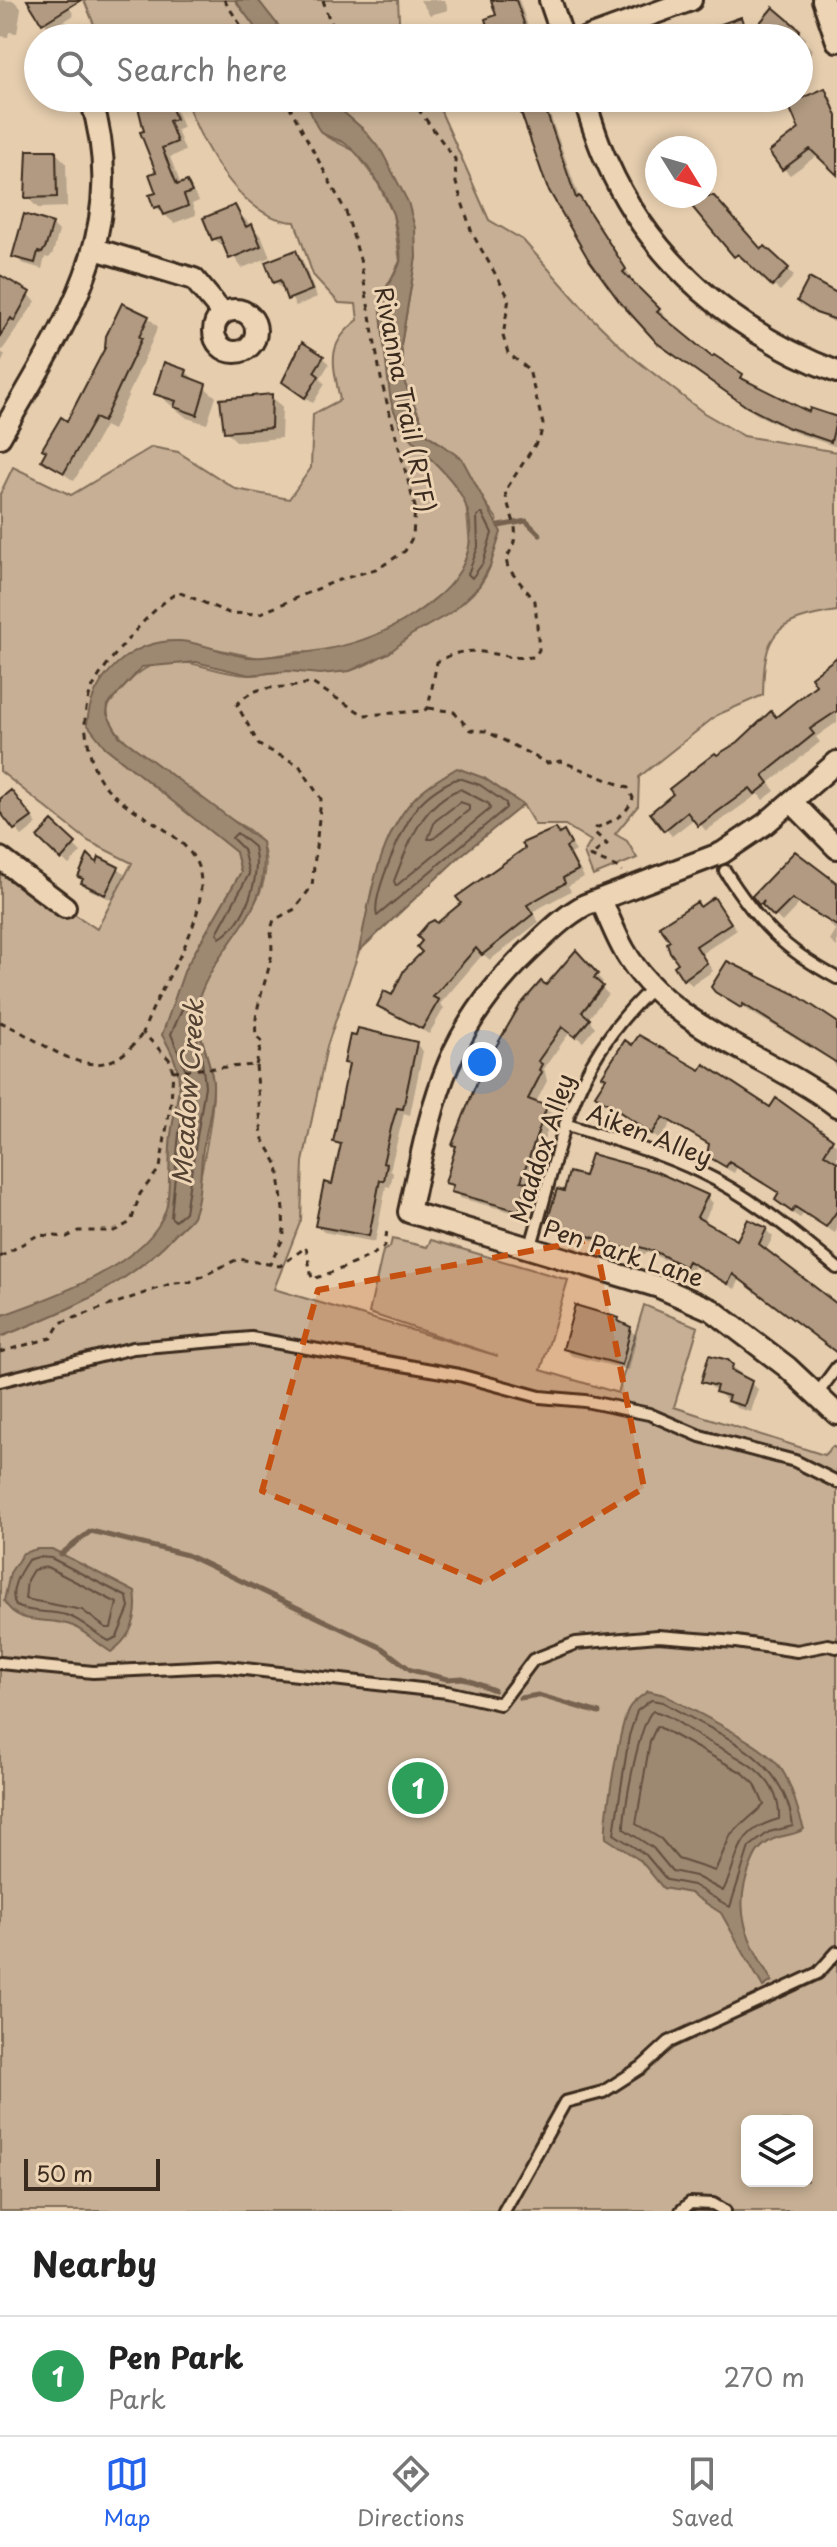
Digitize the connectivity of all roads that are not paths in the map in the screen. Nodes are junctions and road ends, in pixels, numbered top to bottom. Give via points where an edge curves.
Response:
1 (550, 0) edge
2 (691, 0) edge
3 (823, 0) edge
4 (558, 24) edge
5 (625, 24) edge
6 (837, 41) edge
7 (95, 112) edge
8 (589, 112) edge
9 (95, 249) junction
10 (223, 314) dead end
11 (837, 372) edge
12 (0, 437) edge
13 (837, 762) edge
14 (792, 802) junction
15 (837, 848) edge
16 (0, 858) edge
17 (725, 871) dead end
18 (601, 899) junction
19 (65, 907) dead end
20 (837, 978) edge
21 (653, 987) junction
22 (837, 1106) edge
23 (565, 1124) junction
24 (530, 1249) junction
25 (837, 1268) edge
26 (837, 1367) edge
27 (0, 1381) edge
28 (817, 1394) junction
29 (837, 1414) edge
30 (837, 1482) edge
31 (837, 1647) edge
32 (0, 1663) edge
33 (837, 1952) edge
34 (504, 2211) edge
35 (681, 2211) edge
36 (725, 2211) edge

1 - 4 street
2 - 5 street
3 - 6 street
7 - 9 street via 103,176
8 - 11 street via 626,199 670,260 728,314 766,340
9 - 10 street via 194,279
9 - 12 street via 76,304
13 - 14 street
14 - 15 street
14 - 18 street via 722,853
16 - 19 street
17 - 20 lane via 767,928 795,955
18 - 21 street via 625,952
18 - 24 street, Pen Park Lane via 567,915 518,961 456,1043 433,1104 409,1212
21 - 22 street via 692,1020
21 - 23 lane, Maddox Alley via 591,1061
23 - 24 lane, Maddox Alley
23 - 25 lane, Aiken Alley via 702,1173 760,1207
24 - 28 street, Pen Park Lane via 659,1287 712,1310
26 - 28 lane
27 - 30 lane via 133,1348 251,1338 649,1414 700,1436 795,1461
28 - 29 street, Pen Park Lane
31 - 32 lane via 797,1651 658,1636 576,1643 533,1660 500,1704 447,1692 218,1666 93,1672
33 - 34 lane via 818,1973 669,2042 603,2092 565,2102
35 - 36 lane via 690,2203 713,2204

